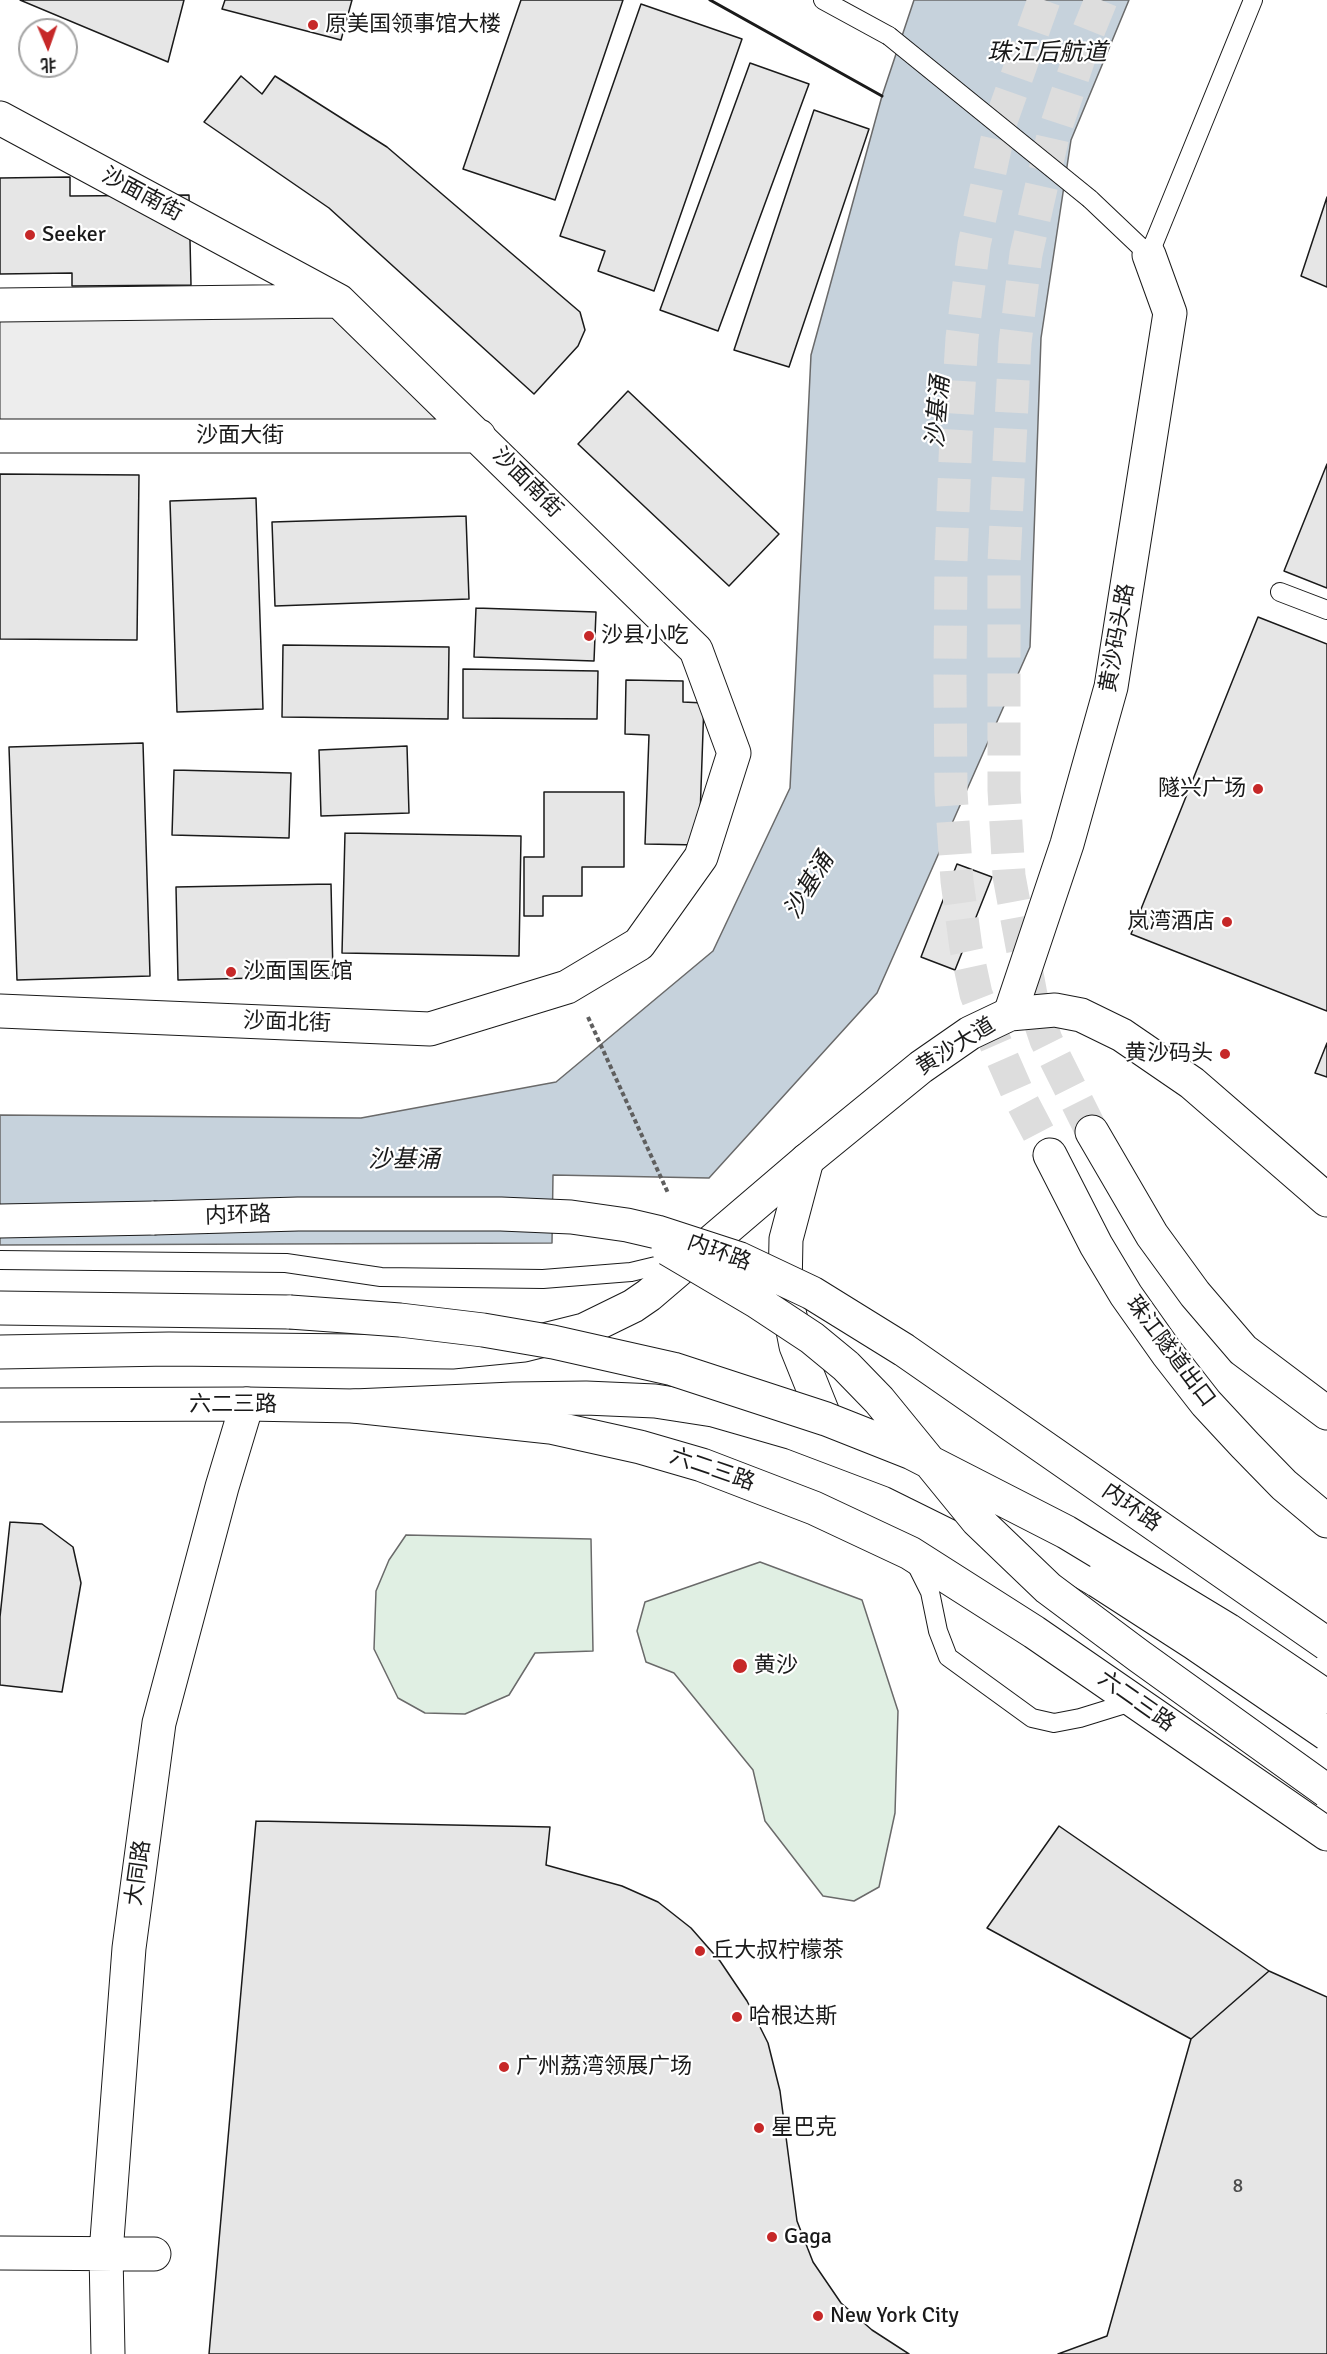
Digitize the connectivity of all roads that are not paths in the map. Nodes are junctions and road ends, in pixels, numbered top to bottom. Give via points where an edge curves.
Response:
1 (823, 0) edge
2 (1253, 0) edge
3 (0, 118) edge
4 (1149, 255) junction
5 (339, 301) junction
6 (0, 305) edge
7 (0, 436) edge
8 (479, 436) junction
9 (1280, 592) dead end
10 (1327, 610) edge
11 (567, 987) joint
12 (0, 1011) edge
13 (1010, 1014) junction
14 (1092, 1132) tunnel mouth
15 (1050, 1155) tunnel mouth
16 (807, 1160) junction
17 (1327, 1200) edge
18 (0, 1221) edge
19 (627, 1225) junction
20 (694, 1257) junction
21 (0, 1260) edge
22 (0, 1308) edge
23 (1243, 1350) junction
24 (0, 1352) edge
25 (247, 1404) junction
26 (0, 1405) edge
27 (354, 1406) junction
28 (1327, 1413) edge
29 (1327, 1439) edge
30 (839, 1451) junction
31 (1327, 1521) edge
32 (910, 1553) junction
33 (1327, 1644) edge
34 (1327, 1696) edge
35 (1135, 1701) junction
36 (1327, 1734) edge
37 (1327, 1791) edge
38 (1327, 1834) edge
39 (0, 2253) edge
40 (106, 2253) junction
41 (154, 2254) dead end
42 (108, 2354) edge

1 - 4 lane, bridge via 889,36 1090,199
2 - 4 lane
3 - 5 main road, 沙面南街
4 - 13 main road, 黄沙码头路 via 1170,313 1111,687 1067,844
5 - 6 main road
5 - 8 main road, 沙面南街
7 - 8 main road, 沙面大街
8 - 11 main road, 沙面南街 via 696,650 734,753 701,857 694,867 639,944
9 - 10 lane
11 - 12 main road, 沙面北街 via 430,1029
13 - 16 main road, 黄沙大道 via 970,1032 921,1067
13 - 17 main road, 黄沙大道 via 1056,1010 1081,1015 1122,1035 1192,1083
14 - 23 main road via 1152,1235
15 - 31 main road, 珠江隧道出口 via 1096,1245 1167,1353 1245,1445
16 - 20 main road, 黄沙大道
16 - 30 main road via 786,1239 785,1290 796,1346
18 - 19 main road, 内环路, bridge via 501,1214 571,1217
19 - 33 main road, 内环路, bridge via 740,1259 852,1316
19 - 37 main road, bridge via 812,1338 879,1400 977,1520 1048,1588
20 - 21 lane via 631,1272 543,1279 381,1277 286,1263
20 - 24 main road via 649,1295 617,1314 584,1330 524,1345 452,1352
22 - 34 main road, bridge via 290,1312 400,1320 553,1342 673,1369 826,1419 912,1453 986,1489 1154,1583
23 - 28 main road
23 - 29 main road
25 - 26 main road, 六二三路
25 - 27 main road, 六二三路
25 - 40 main road, 大同路 via 159,1723 129,1948
27 - 30 main road via 523,1398 655,1401 713,1410 794,1433
27 - 32 main road, 六二三路 via 550,1427 640,1447 747,1481
30 - 36 main road, bridge via 896,1472 999,1523 1098,1581
32 - 35 main road, 六二三路
32 - 35 lane via 930,1592 948,1657 1032,1718 1054,1723
35 - 38 main road, 六二三路
39 - 40 main road
40 - 41 main road
40 - 42 main road, 大同路

